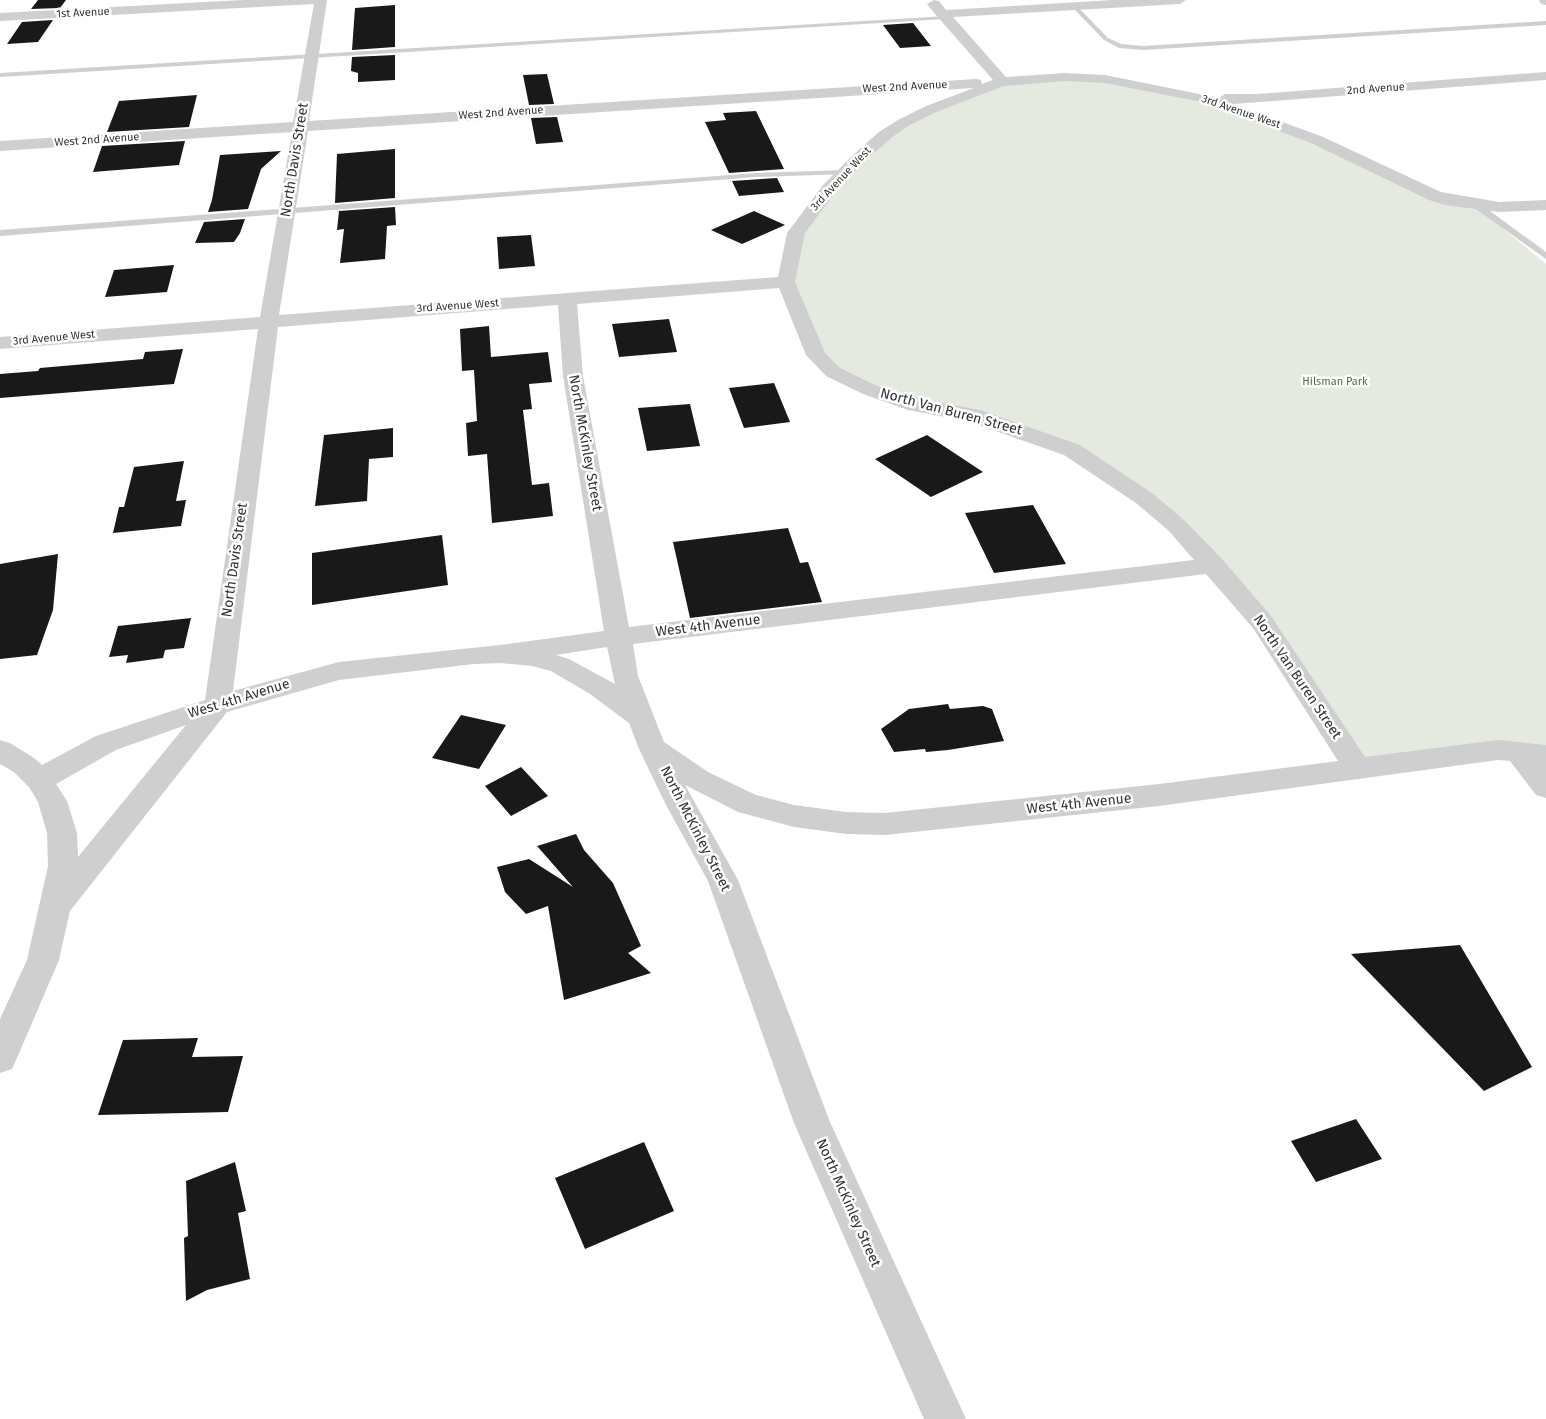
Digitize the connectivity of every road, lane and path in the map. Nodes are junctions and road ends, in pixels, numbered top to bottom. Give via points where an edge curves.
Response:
1 (316, 0) edge
2 (321, 0) edge
3 (931, 0) edge
4 (1180, 0) edge
5 (1075, 6) junction
6 (944, 16) junction
7 (0, 17) edge
8 (1546, 23) edge
9 (311, 56) junction
10 (0, 75) edge
11 (1546, 76) edge
12 (1002, 82) junction
13 (1206, 98) junction
14 (301, 126) junction
15 (0, 146) edge
16 (845, 172) junction
17 (1476, 205) junction
18 (1546, 205) edge
19 (287, 212) junction
20 (0, 233) edge
21 (1546, 256) edge
22 (786, 282) junction
23 (567, 298) junction
24 (270, 321) junction
25 (0, 343) edge
26 (1214, 565) junction
27 (619, 637) junction
28 (500, 654) junction
29 (218, 705) junction
30 (640, 718) junction
31 (653, 748) junction
32 (0, 750) edge
33 (1532, 754) edge
34 (1357, 768) junction
35 (39, 780) junction
36 (1546, 787) edge
37 (54, 907) junction
38 (0, 1058) edge
39 (945, 1419) edge

1 - 7 street, 1st Avenue
2 - 9 street, North Davis Street
3 - 6 street
4 - 5 street
5 - 6 street
5 - 8 lane via 1106,39 1120,46 1142,48
6 - 9 lane
6 - 12 street
9 - 10 lane
9 - 14 street, North Davis Street
11 - 13 street, 2nd Avenue via 1257,99
12 - 13 street, 3rd Avenue West via 1065,77 1105,79
12 - 14 street, West 2nd Avenue
12 - 16 street, 3rd Avenue West via 903,123 884,135
13 - 17 street, 3rd Avenue West via 1317,140 1434,196
14 - 15 street, West 2nd Avenue
14 - 19 street, North Davis Street
16 - 19 lane
16 - 22 street, 3rd Avenue West via 796,233
17 - 18 street, 3rd Avenue West
17 - 21 lane
19 - 20 lane
19 - 24 street, North Davis Street
22 - 23 street, 3rd Avenue West
22 - 26 street, North Van Buren Street via 816,355 842,378 916,405 972,415 1072,450 1144,498 1177,526
23 - 24 street, 3rd Avenue West
23 - 27 street, North McKinley Street via 573,376
24 - 25 street, 3rd Avenue West
24 - 29 street, North Davis Street
26 - 27 street, West 4th Avenue
26 - 34 street, North Van Buren Street via 1262,622
27 - 28 street, West 4th Avenue
27 - 30 street, North McKinley Street via 625,676
28 - 29 street, West 4th Avenue via 339,672
28 - 30 street, West 4th Avenue via 533,657 560,665 600,687
29 - 35 street, West 4th Avenue via 106,744
29 - 37 street
30 - 31 street, North McKinley Street
31 - 34 street, West 4th Avenue via 698,779 748,804 794,816 875,824 1159,795
31 - 39 street, North McKinley Street via 723,880 812,1124
32 - 35 street via 24,765
33 - 34 street, West 4th Avenue via 1498,750
33 - 36 street
35 - 37 street via 52,801 62,833 63,866
37 - 38 street via 43,960

